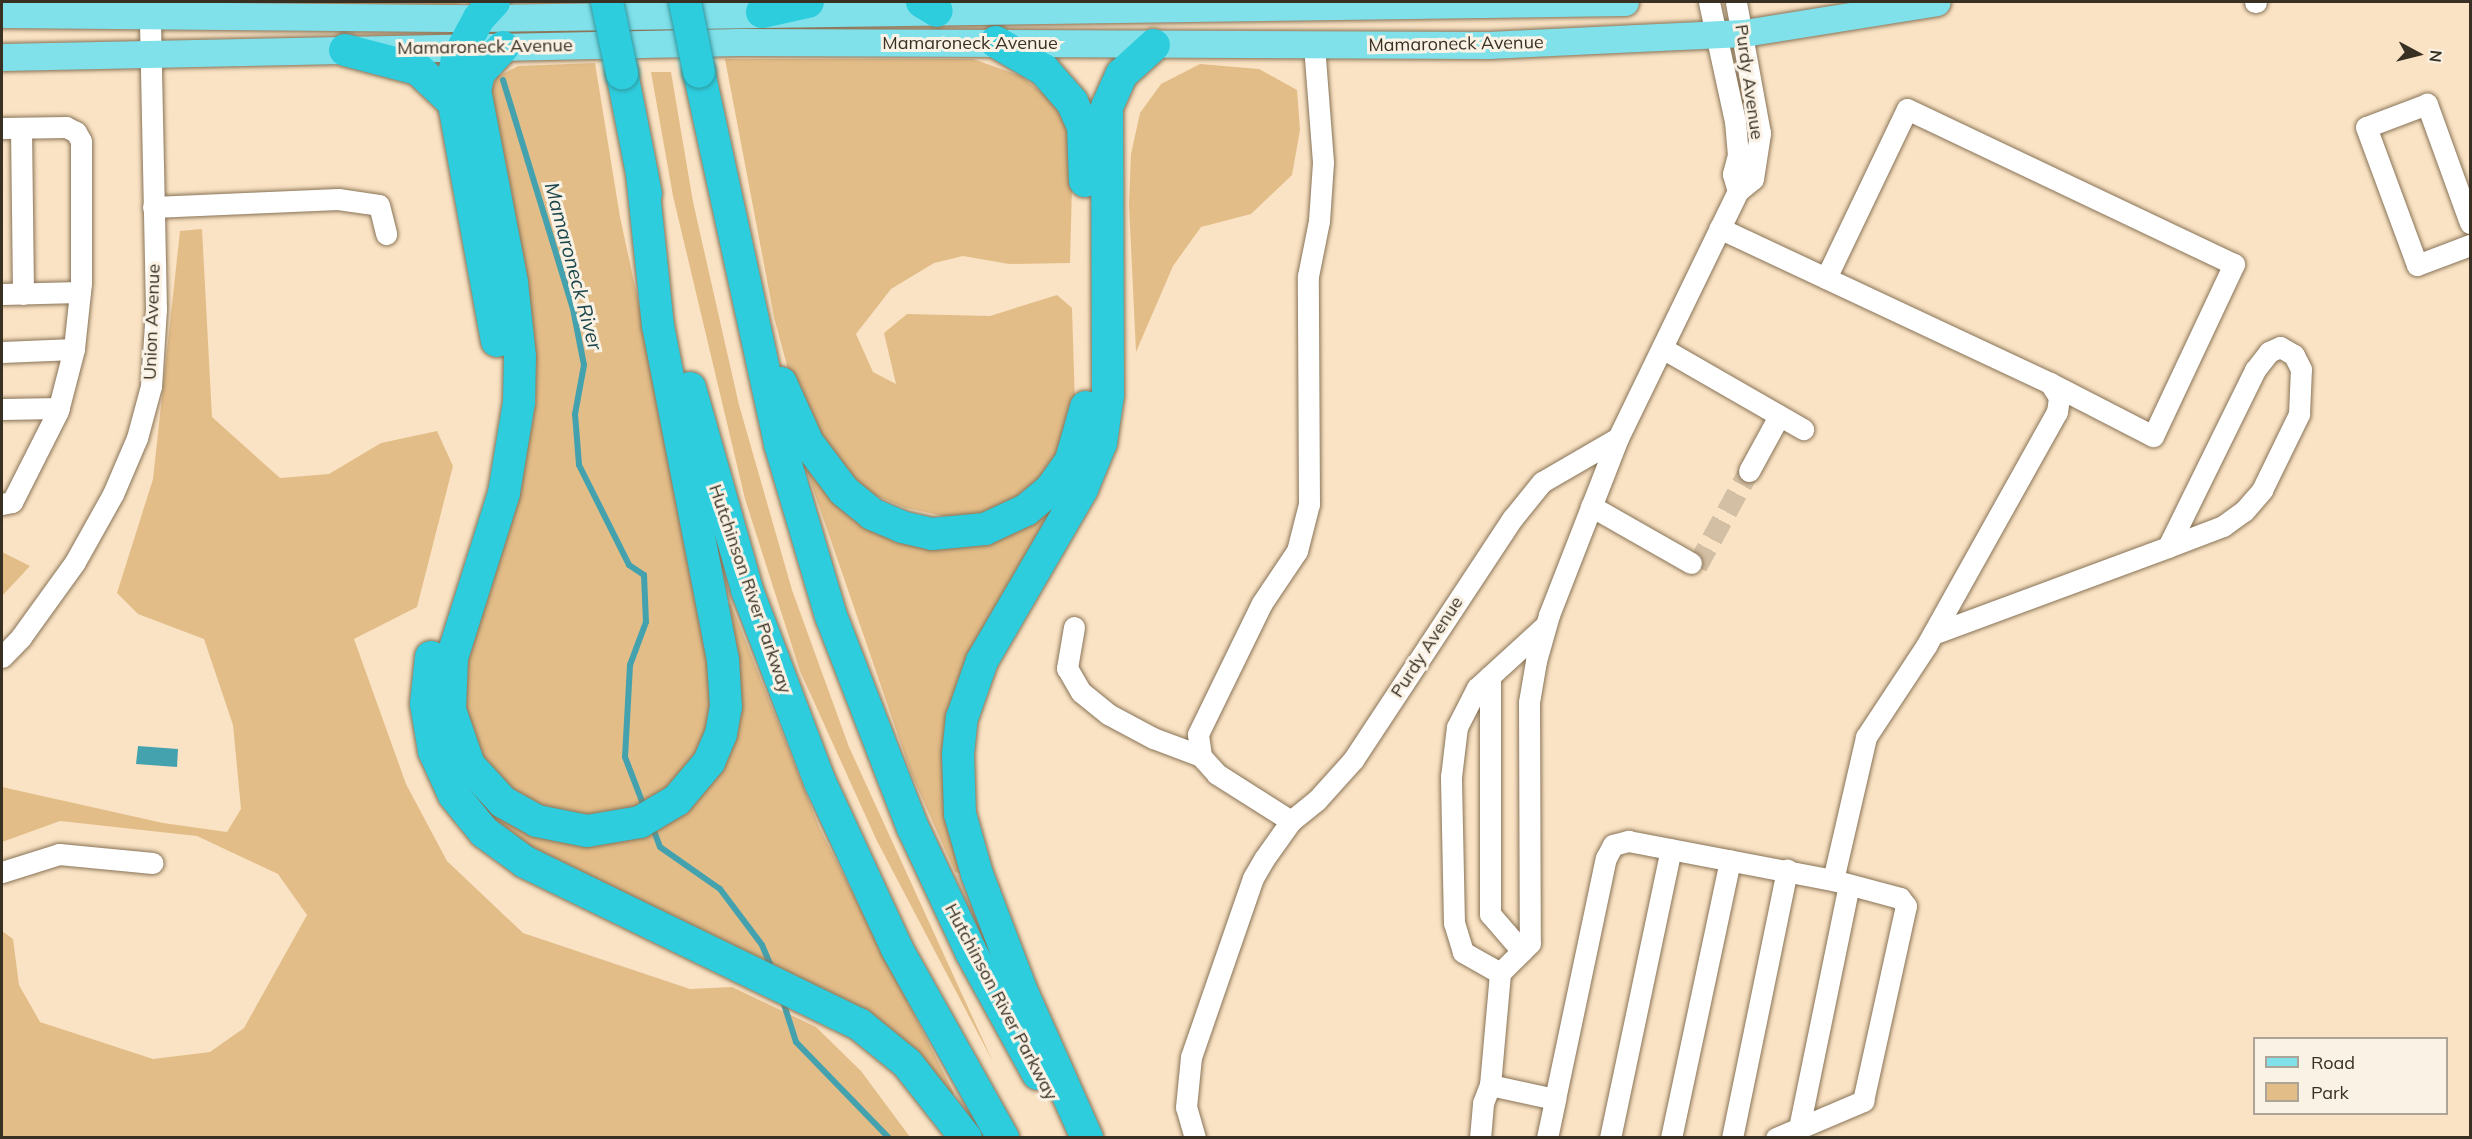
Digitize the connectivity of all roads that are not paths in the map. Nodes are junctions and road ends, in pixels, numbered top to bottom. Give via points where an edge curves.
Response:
1 (608, 2) edge
2 (685, 2) edge
3 (808, 2) edge
4 (1625, 2) edge
5 (1709, 2) edge
6 (1736, 2) edge
7 (1937, 2) edge
8 (930, 6) edge
9 (486, 10) edge
10 (762, 12) junction
11 (2, 14) edge
12 (150, 17) junction
13 (1731, 35) junction
14 (996, 42) junction
15 (1154, 45) junction
16 (1314, 45) junction
17 (463, 47) junction
18 (503, 47) junction
19 (345, 50) junction
20 (150, 55) junction
21 (2, 57) edge
22 (454, 103) junction
23 (11, 128) edge
24 (642, 174) junction
25 (153, 207) junction
26 (2468, 210) edge
27 (1719, 228) junction
28 (386, 234) dead end
29 (732, 237) junction
30 (2470, 246) edge
31 (1826, 278) junction
32 (80, 292) junction
33 (12, 294) edge
34 (1662, 348) junction
35 (74, 349) junction
36 (2, 352) edge
37 (2050, 383) junction
38 (59, 408) junction
39 (2, 409) edge
40 (1779, 416) junction
41 (1803, 429) dead end
42 (1618, 438) junction
43 (1749, 471) tunnel mouth
44 (2, 504) edge
45 (1591, 506) junction
46 (2168, 547) junction
47 (1691, 563) dead end
48 (1546, 624) junction
49 (1074, 627) dead end
50 (1933, 634) junction
51 (2, 657) edge
52 (1490, 676) junction
53 (1201, 756) junction
54 (1291, 821) junction
55 (1671, 849) junction
56 (1730, 860) junction
57 (153, 863) dead end
58 (1787, 870) junction
59 (2, 873) edge
60 (1841, 882) junction
61 (1522, 951) junction
62 (1500, 974) junction
63 (1490, 1085) junction
64 (1555, 1099) junction
65 (1799, 1128) junction
66 (966, 1137) edge
67 (1003, 1137) edge
68 (1075, 1137) edge
69 (1087, 1137) edge
70 (1195, 1137) edge
71 (1480, 1137) edge
72 (1547, 1137) edge
73 (1610, 1137) edge
74 (1671, 1137) edge
75 (1732, 1137) edge
76 (1776, 1137) edge

1 - 24 highway, Hutchinson River Parkway, bridge
2 - 29 highway, Hutchinson River Parkway, bridge
3 - 10 highway
4 - 8 main road, Mamaroneck Avenue
5 - 13 street, Purdy Avenue
6 - 13 street, Purdy Avenue
7 - 13 main road, Mamaroneck Avenue
8 - 10 main road, Mamaroneck Avenue
9 - 10 main road, Mamaroneck Avenue
9 - 12 main road, Mamaroneck Avenue
9 - 17 highway
11 - 12 main road, Mamaroneck Avenue
12 - 20 street, Union Avenue
13 - 16 main road, Mamaroneck Avenue via 1488,45
13 - 27 street, Purdy Avenue via 1738,154 1732,174 1738,191
14 - 15 main road, Mamaroneck Avenue
14 - 18 main road, Mamaroneck Avenue
14 - 29 highway via 1044,70 1064,90 1081,121 1085,154 1085,417 1078,446 1062,475 1026,510 985,529 932,534 902,527 857,503 818,460 792,412
15 - 16 main road, Mamaroneck Avenue
15 - 69 highway via 1122,74 1107,107 1108,394 1101,443 1082,489 982,661 962,718 958,754 960,813 977,874 1022,992
16 - 53 street via 1323,162 1319,221 1308,276 1309,504 1297,551 1262,603 1206,712 1198,735
17 - 18 main road, Mamaroneck Avenue
17 - 19 main road, Mamaroneck Avenue
17 - 22 highway via 451,77
18 - 24 highway via 479,73 475,90 512,283 520,357 519,402 504,493 452,658 450,710 469,765 503,802 550,825 587,831 614,830 653,816 685,792 709,762 721,735 726,678 658,326
19 - 20 main road, Mamaroneck Avenue
19 - 22 highway via 418,69
20 - 21 main road, Mamaroneck Avenue
20 - 25 street, Union Avenue
22 - 66 highway via 494,313 498,393 484,486 431,654 426,704 434,751 464,809 511,854 822,1003 873,1033 896,1053
23 - 32 street via 66,127 76,132 81,141
23 - 33 street
24 - 67 highway, Hutchinson River Parkway via 705,451 783,690 882,919
25 - 28 street via 338,199 379,205
25 - 51 street, Union Avenue via 156,309 151,386 137,438 113,494 75,562
26 - 30 street via 2427,104 2366,127 2417,265
27 - 31 street
27 - 34 street, Purdy Avenue
29 - 68 highway, Hutchinson River Parkway via 789,478 867,715 913,828 971,952
31 - 37 street
31 - 37 street via 1907,109 2234,264 2153,436
32 - 33 street
32 - 35 street
34 - 40 street
34 - 42 street, Purdy Avenue
35 - 36 street
35 - 38 street
37 - 50 street via 2059,397 2057,412
38 - 39 street
38 - 44 street via 12,502
40 - 41 street
40 - 43 street
42 - 45 street
42 - 54 street, Purdy Avenue via 1542,482 1512,519 1353,759 1317,800
45 - 47 street
45 - 48 street
46 - 46 street via 2223,526 2262,490 2299,414 2301,369 2294,355 2280,347 2254,370
46 - 50 street
48 - 52 street
48 - 61 street via 1529,702 1532,927 1530,943
49 - 53 street via 1067,668 1081,692 1108,714 1153,738
50 - 60 street via 1866,737
52 - 61 street via 1490,914
52 - 62 street via 1477,688 1456,727 1451,777 1454,923 1463,951
53 - 54 street via 1217,774
54 - 70 street, Purdy Avenue via 1253,878 1191,1057 1186,1107
55 - 56 street
55 - 64 street via 1628,841 1613,845 1606,858
55 - 73 street
56 - 58 street
56 - 74 street
57 - 59 street via 59,854
58 - 60 street
58 - 75 street
60 - 65 street
60 - 65 street via 1900,898 1906,906 1863,1101
61 - 62 street
62 - 63 street
63 - 64 street
63 - 71 street via 1483,1103
64 - 72 street
65 - 76 street

